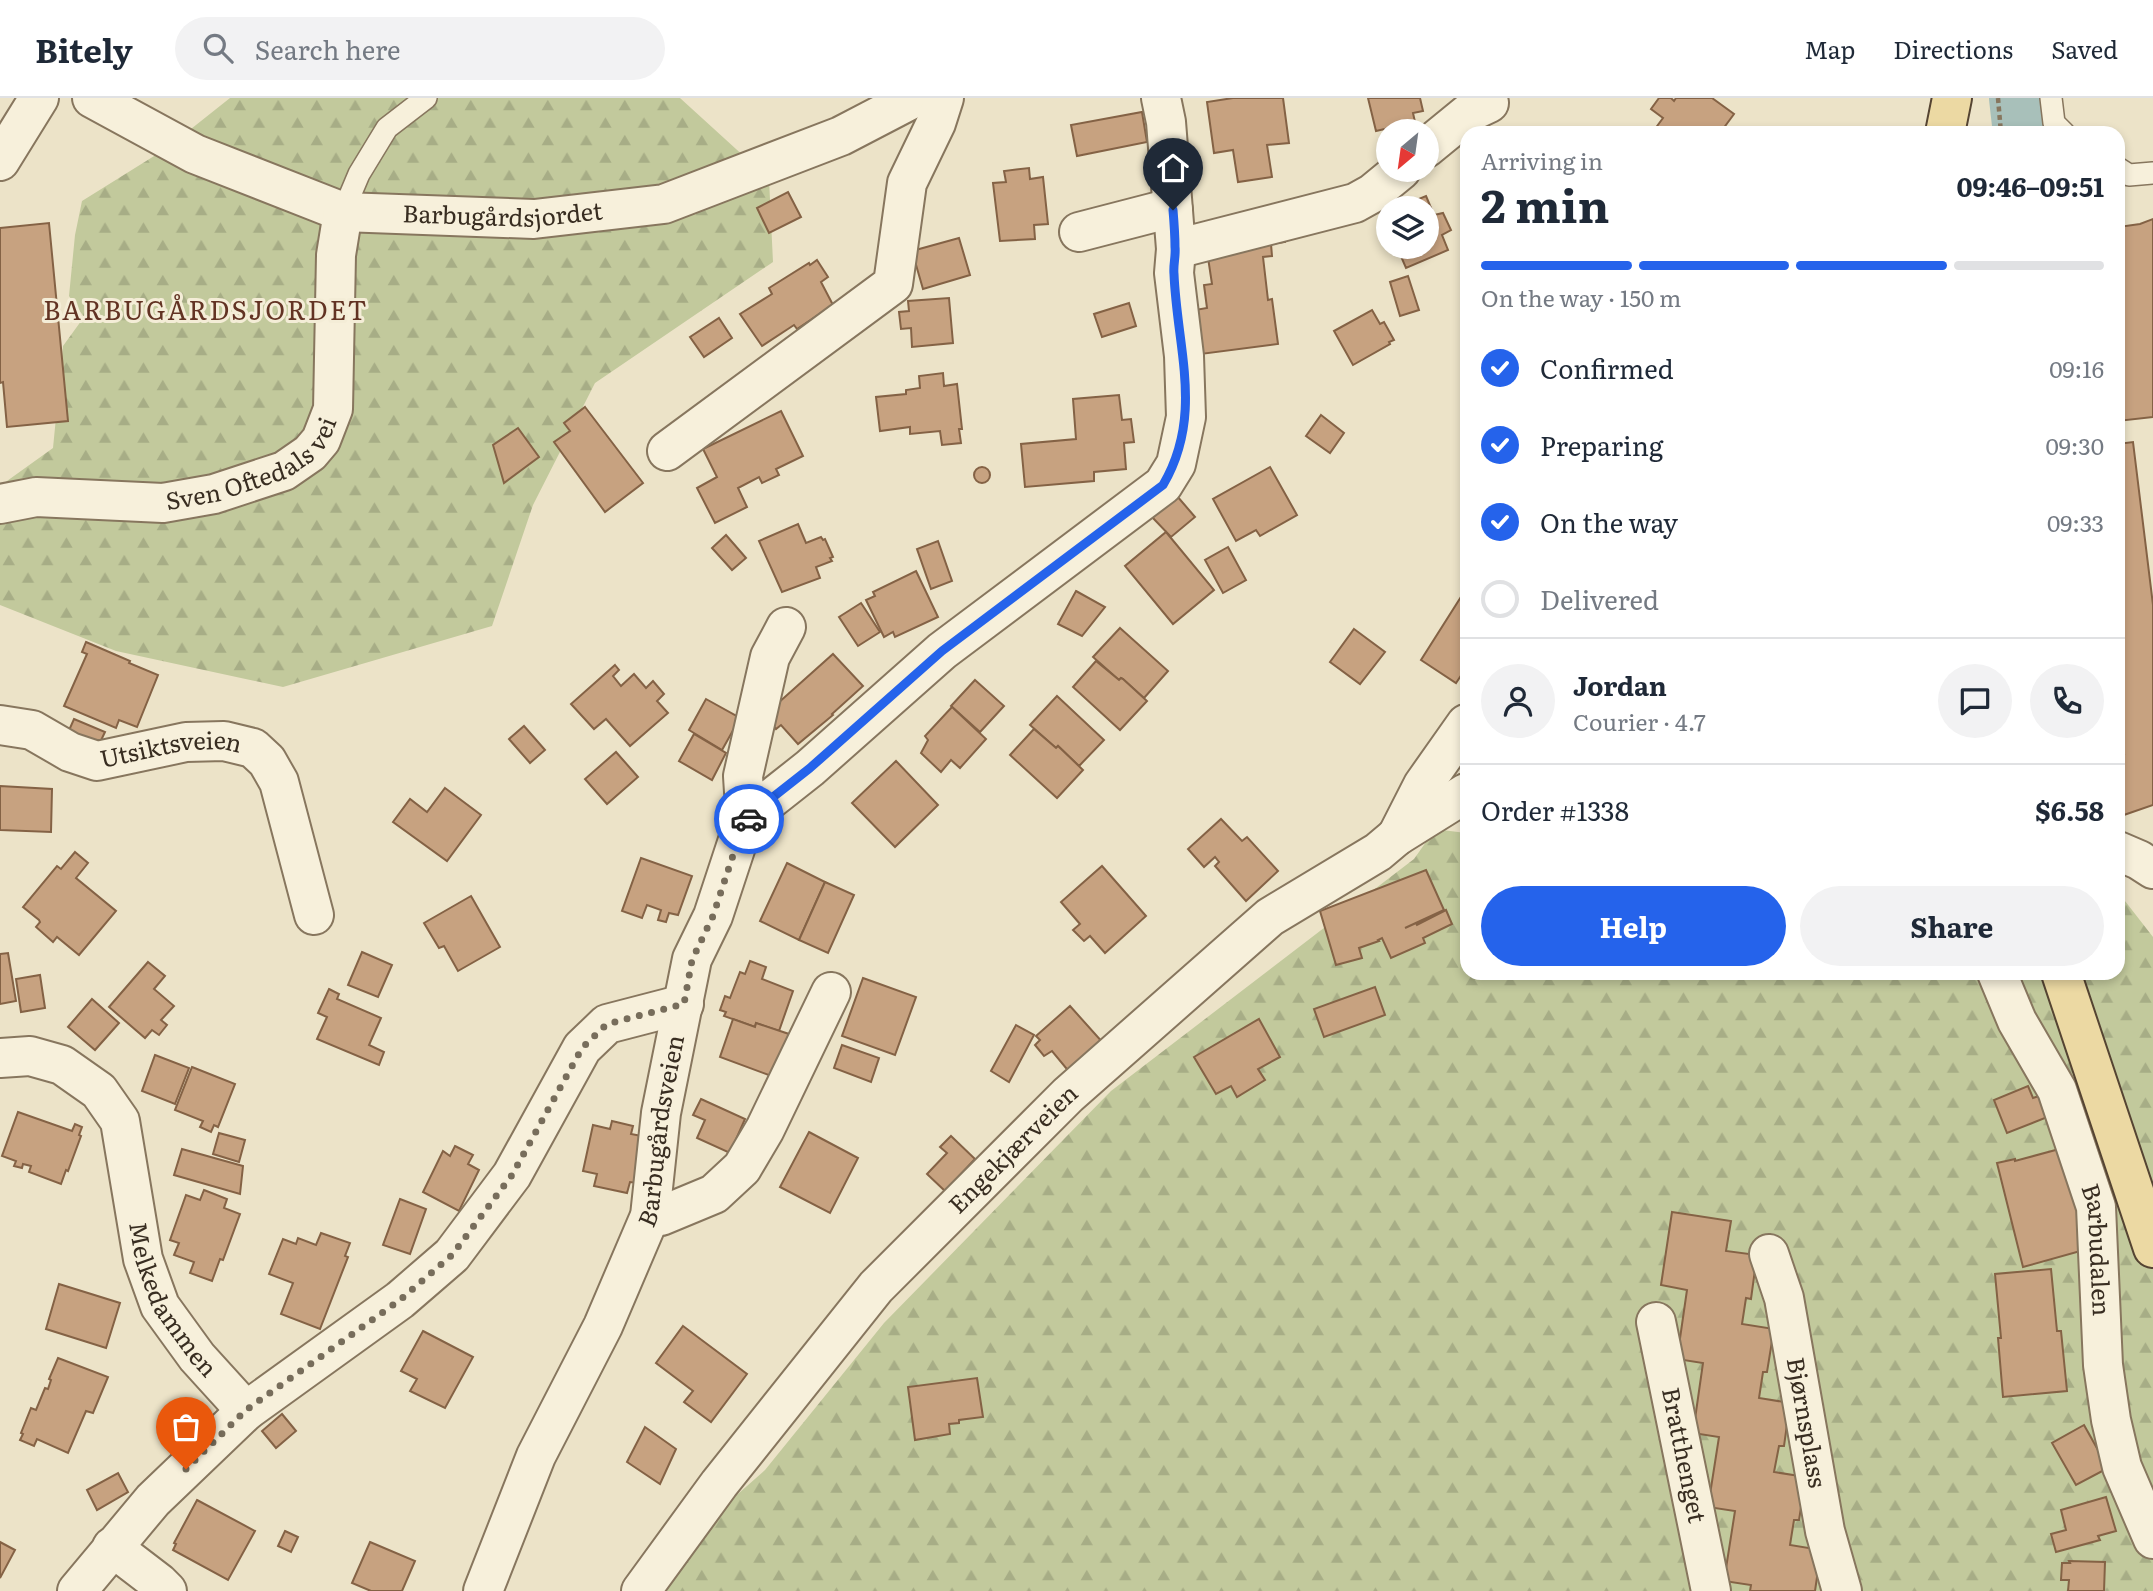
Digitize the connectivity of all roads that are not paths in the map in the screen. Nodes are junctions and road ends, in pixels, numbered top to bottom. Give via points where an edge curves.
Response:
1 (39, 98) edge
2 (92, 98) edge
3 (426, 98) edge
4 (914, 98) edge
5 (944, 98) edge
6 (1161, 98) edge
7 (1952, 98) edge
8 (1962, 98) edge
9 (2052, 98) edge
10 (1489, 103) dead end
11 (1946, 126) edge
12 (1966, 126) edge
13 (2057, 126) edge
14 (1439, 137) edge
15 (0, 161) edge
16 (2125, 172) edge
17 (2153, 173) edge
18 (1386, 182) edge
19 (1173, 210) junction
20 (344, 212) junction
21 (1079, 232) dead end
22 (1175, 249) junction
23 (667, 452) dead end
24 (0, 504) edge
25 (786, 627) dead end
26 (0, 725) edge
27 (1460, 733) edge
28 (1460, 797) edge
29 (758, 809) junction
30 (1397, 836) junction
31 (2125, 854) edge
32 (2153, 869) edge
33 (314, 915) dead end
34 (2000, 980) edge
35 (2063, 980) edge
36 (831, 992) dead end
37 (684, 1004) junction
38 (0, 1058) edge
39 (650, 1216) junction
40 (2153, 1248) edge
41 (1769, 1254) dead end
42 (1656, 1322) dead end
43 (246, 1410) junction
44 (2153, 1539) edge
45 (112, 1547) junction
46 (76, 1591) edge
47 (167, 1591) edge
48 (483, 1591) edge
49 (641, 1591) edge
50 (1711, 1591) edge
51 (1842, 1591) edge

1 - 15 street
2 - 20 street, Barbugårdsjordet via 195,154
3 - 20 lane via 387,128 359,174
4 - 20 street, Barbugårdsjordet via 841,136 664,204 534,219
5 - 23 street via 907,183 893,285
6 - 19 street, Barbugårdsveien
7 - 11 main road
8 - 12 main road
9 - 13 lane
10 - 14 street via 1469,112
16 - 17 lane
18 - 22 street via 1355,203
19 - 21 street
19 - 22 street, Barbugårdsveien
20 - 24 street, Sven Oftedals vei via 336,255 334,409 310,453 284,471 214,494 163,503 36,497
22 - 29 street, Barbugårdsveien via 1186,417 1176,464 1163,485 942,651
25 - 29 street via 770,657 743,776 744,792
26 - 33 street, Utsiktsveien via 32,730 97,761 186,742 224,741 253,748 279,782
27 - 30 street via 1423,785
28 - 30 street, Engekjærveien
29 - 37 street, Barbugårdsveien via 743,825 713,916 692,960
30 - 49 street, Engekjærveien via 1270,917 1058,1105 876,1287 719,1484
31 - 32 street
34 - 44 street, Barbudalen via 2017,1021 2057,1090 2096,1207 2110,1420 2122,1467
35 - 40 main road, Barbudalen
36 - 39 street via 742,1168 714,1194 661,1216
37 - 39 street, Barbugårdsveien via 661,1113
37 - 43 street via 607,1024 582,1048 512,1175 452,1255 400,1300
38 - 43 street, Melkedammen via 30,1056 62,1065 99,1091 120,1121 143,1259 160,1306 197,1357
39 - 48 street, Barbugårdsveien via 603,1326 536,1456
41 - 51 street, Bjørnsplass via 1784,1298 1825,1531
42 - 50 street, Bratthenget
43 - 45 street via 153,1500
45 - 46 street
45 - 47 street

